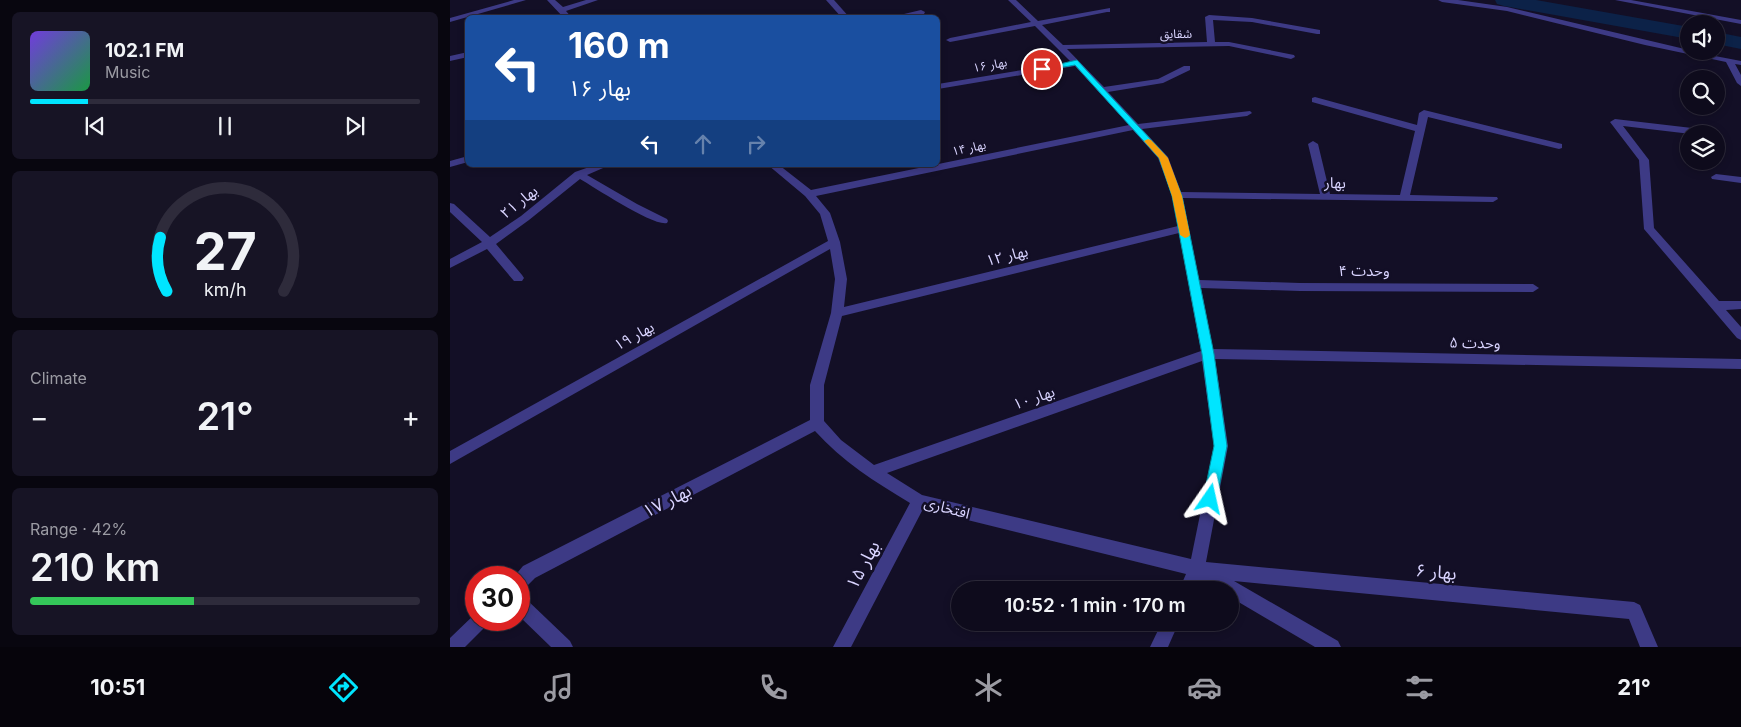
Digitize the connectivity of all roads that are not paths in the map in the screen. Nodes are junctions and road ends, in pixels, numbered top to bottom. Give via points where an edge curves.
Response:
1 (522, 0) edge
2 (551, 0) edge
3 (594, 0) edge
4 (830, 0) edge
5 (1012, 0) edge
6 (1442, 0) edge
7 (1619, 0) edge
8 (562, 10) junction
9 (1107, 10) dead end
10 (921, 12) dead end
11 (468, 15) edge
12 (566, 15) edge
13 (844, 15) edge
14 (906, 15) edge
15 (465, 16) edge
16 (450, 20) edge
17 (1741, 22) edge
18 (1037, 24) junction
19 (1317, 32) dead end
20 (950, 40) dead end
21 (1211, 44) junction
22 (1060, 47) junction
23 (465, 55) edge
24 (1291, 57) dead end
25 (450, 59) edge
26 (1729, 61) junction
27 (1077, 63) junction
28 (1741, 63) edge
29 (1187, 68) dead end
30 (1741, 83) edge
31 (940, 88) edge
32 (1103, 90) junction
33 (1315, 100) dead end
34 (1247, 113) dead end
35 (1135, 127) junction
36 (1420, 129) junction
37 (1680, 130) edge
38 (1313, 144) dead end
39 (1559, 146) dead end
40 (465, 160) edge
41 (450, 164) edge
42 (600, 167) edge
43 (775, 167) edge
44 (579, 174) junction
45 (1716, 177) dead end
46 (1741, 180) edge
47 (809, 194) junction
48 (1177, 196) junction
49 (1326, 198) junction
50 (1404, 199) junction
51 (1493, 199) dead end
52 (450, 206) edge
53 (663, 221) dead end
54 (1184, 228) junction
55 (834, 242) junction
56 (488, 243) junction
57 (450, 264) edge
58 (518, 278) dead end
59 (1194, 284) junction
60 (1533, 288) dead end
61 (1741, 305) edge
62 (1715, 306) junction
63 (837, 313) junction
64 (1741, 335) edge
65 (1208, 354) junction
66 (1741, 364) edge
67 (817, 423) junction
68 (450, 458) edge
69 (872, 472) junction
70 (919, 501) junction
71 (1197, 569) junction
72 (530, 571) edge
73 (1191, 581) edge
74 (530, 615) edge
75 (469, 631) edge
76 (1167, 631) edge
77 (453, 647) edge
78 (564, 647) edge
79 (842, 647) edge
80 (1159, 647) edge
81 (1332, 647) edge
82 (1649, 647) edge

1 - 11 street
2 - 8 street
3 - 8 street
4 - 13 street
5 - 18 street
6 - 26 street via 1507,9 1645,44
7 - 17 street
8 - 12 street
9 - 18 street
10 - 14 street
15 - 16 street
18 - 20 street
18 - 22 street
19 - 21 street via 1252,20 1209,17
21 - 22 street, شقایق
21 - 24 street, شقایق via 1229,44
22 - 27 street
23 - 25 street
26 - 28 street
26 - 30 street
27 - 31 street, بهار ۱۶
27 - 32 street
29 - 32 street via 1160,81
32 - 35 street
33 - 36 street
34 - 35 street, بهار ۱۴
35 - 47 street, بهار ۱۴
35 - 48 street via 1163,158
36 - 39 street via 1424,113
36 - 50 street
37 - 62 street via 1615,122 1644,160 1648,229
38 - 49 street
40 - 41 street
42 - 44 street, بهار ۲۱
43 - 47 street
44 - 53 street
44 - 56 street, بهار ۲۱
45 - 46 street
47 - 55 street via 825,213
48 - 49 street, بهار
48 - 54 street
49 - 50 street, بهار
50 - 51 street, بهار
52 - 56 street
54 - 59 street
54 - 63 street, بهار ۱۲
55 - 63 street via 841,279
55 - 68 street, بهار ۱۹
56 - 57 street, بهار ۲۱
56 - 58 street
59 - 60 street, وحدت ۴
59 - 65 street
61 - 62 street
62 - 64 street
63 - 67 street via 817,385
65 - 66 street, وحدت ۵
65 - 69 street, بهار ۱۰
65 - 71 street via 1221,446
67 - 69 street, افتخاری via 836,444
67 - 72 street, بهار ۱۷
69 - 70 street, افتخاری
70 - 71 street, افتخاری
70 - 79 street, بهار ۱۵
71 - 73 street
71 - 81 street, افتخاری
71 - 82 street, بهار ۶ via 1634,611
74 - 78 street
75 - 77 street
76 - 80 street

